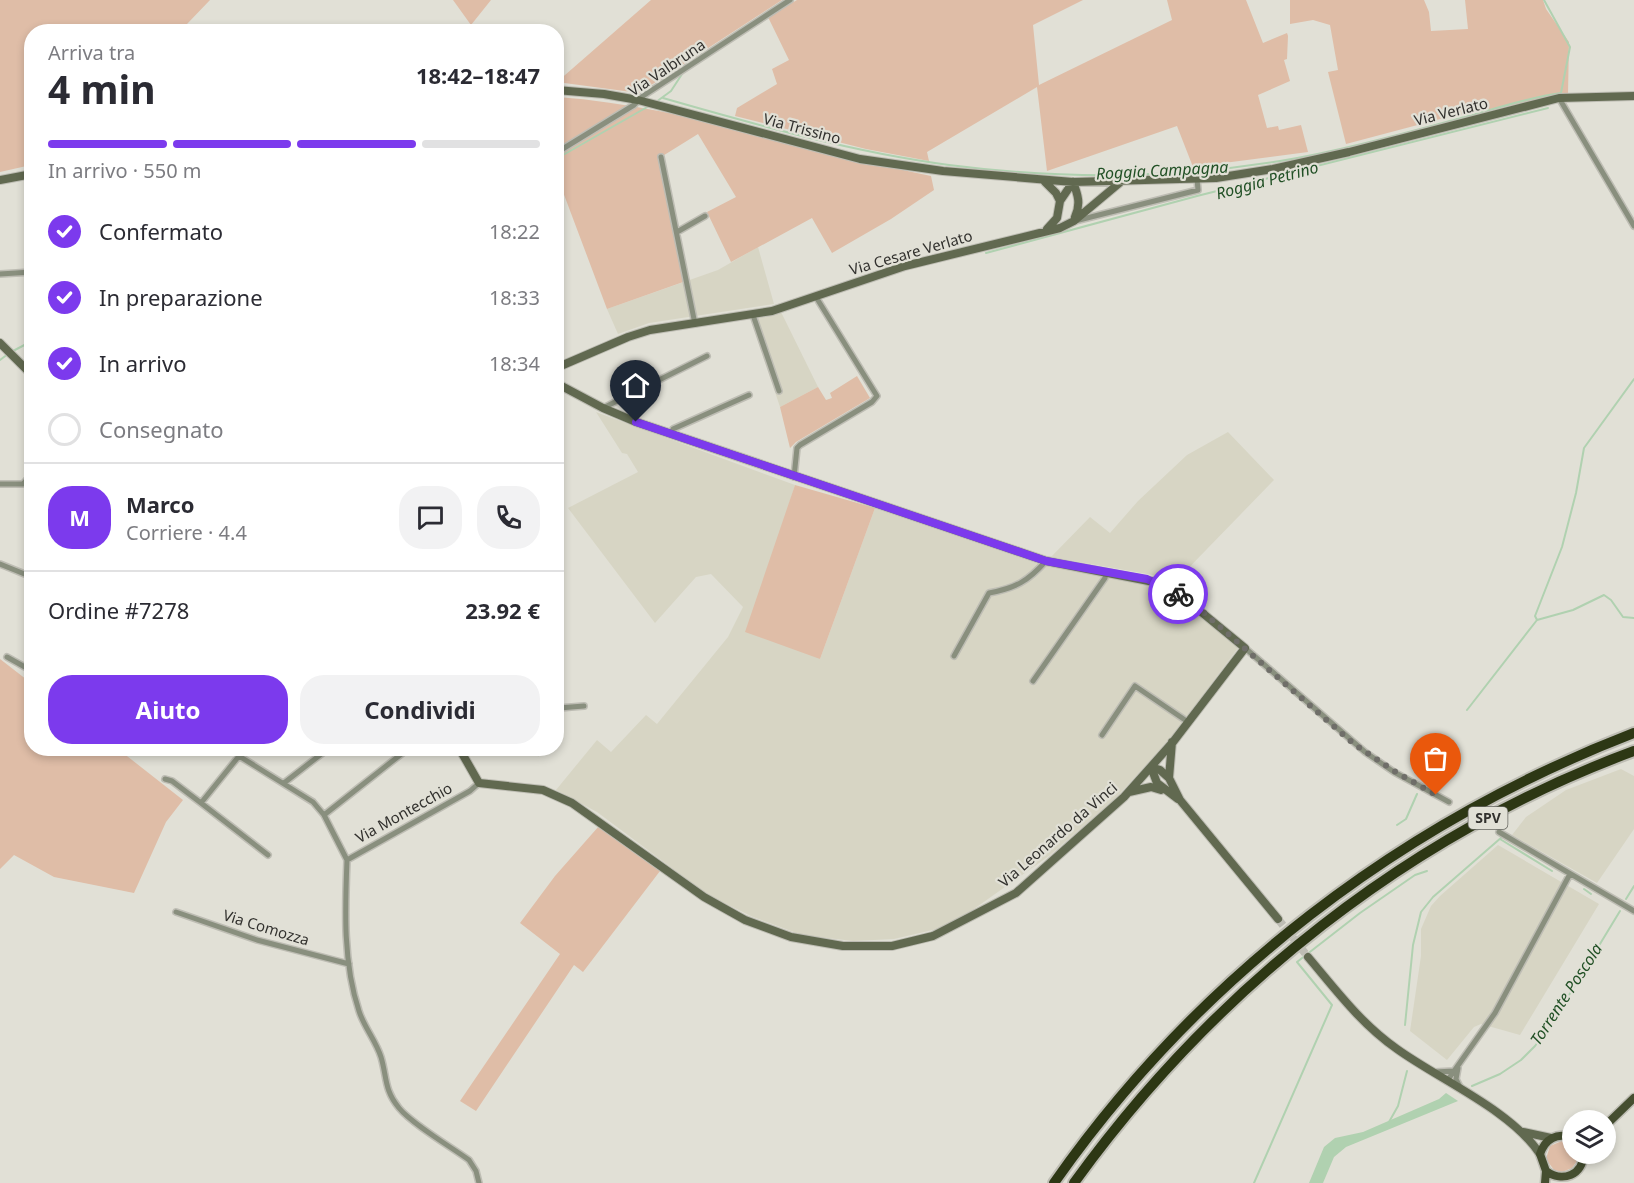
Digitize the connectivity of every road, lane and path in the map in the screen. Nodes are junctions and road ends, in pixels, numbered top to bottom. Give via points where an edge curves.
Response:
1 (790, 0) edge
2 (564, 90) edge
3 (1634, 96) edge
4 (1559, 98) junction
5 (638, 100) junction
6 (564, 148) edge
7 (661, 157) dead end
8 (24, 176) edge
9 (1197, 179) junction
10 (0, 180) edge
11 (1043, 180) junction
12 (1123, 180) junction
13 (1073, 182) junction
14 (1060, 201) junction
15 (705, 216) dead end
16 (1074, 221) junction
17 (1634, 226) edge
18 (1044, 231) junction
19 (677, 232) junction
20 (24, 272) edge
21 (0, 274) edge
22 (816, 297) junction
23 (753, 315) junction
24 (695, 324) junction
25 (0, 343) edge
26 (707, 356) dead end
27 (564, 365) edge
28 (24, 367) edge
29 (564, 387) edge
30 (779, 391) dead end
31 (749, 395) dead end
32 (603, 408) junction
33 (672, 434) junction
34 (794, 477) junction
35 (24, 483) edge
36 (0, 484) edge
37 (1046, 561) junction
38 (0, 564) edge
39 (1106, 572) junction
40 (24, 574) edge
41 (1245, 648) junction
42 (954, 656) dead end
43 (7, 657) dead end
44 (24, 667) edge
45 (1032, 681) dead end
46 (584, 706) dead end
47 (564, 708) edge
48 (1188, 722) junction
49 (1634, 733) edge
50 (1102, 735) dead end
51 (1173, 742) junction
52 (1634, 751) edge
53 (239, 756) joint
54 (319, 756) edge
55 (399, 756) edge
56 (465, 756) edge
57 (1151, 767) junction
58 (1169, 778) junction
59 (165, 779) dead end
60 (284, 783) junction
61 (478, 783) junction
62 (1163, 790) junction
63 (1128, 793) junction
64 (1180, 800) junction
65 (1449, 802) dead end
66 (201, 803) junction
67 (324, 815) junction
68 (1500, 832) dead end
69 (268, 855) dead end
70 (347, 860) junction
71 (1570, 874) junction
72 (1634, 911) edge
73 (176, 912) dead end
74 (1278, 919) tunnel mouth
75 (1308, 957) tunnel mouth
76 (349, 964) junction
77 (1457, 1069) junction
78 (1432, 1072) junction
79 (1447, 1082) junction
80 (1462, 1091) junction
81 (1634, 1098) edge
82 (1616, 1115) edge
83 (1522, 1131) junction
84 (1562, 1135) edge
85 (1551, 1138) junction
86 (1540, 1154) junction
87 (1580, 1164) edge
88 (1546, 1171) junction
89 (1559, 1180) edge
90 (480, 1183) edge
91 (1054, 1183) edge
92 (1074, 1183) edge
93 (1545, 1183) edge

1 - 5 street, Via Valbruna
2 - 5 street, Via Trissino
3 - 4 street, Via Verlato
4 - 9 street, Via Verlato via 1349,152 1273,169
4 - 17 street
5 - 6 street, Via Valbruna
5 - 11 street, Via Trissino via 860,159
7 - 19 street
8 - 10 street
9 - 12 street
9 - 16 street, Via Cesare Verlato via 1198,190
11 - 13 street
11 - 14 street
12 - 13 street
12 - 16 street, Via Cesare Verlato
13 - 14 street
13 - 16 street via 1079,208
14 - 18 street via 1057,218
15 - 19 street
16 - 18 street, Via Cesare Verlato
18 - 22 street, Via Cesare Verlato via 897,268
19 - 24 street
20 - 21 street
22 - 23 street, Via Cesare Verlato
22 - 34 street via 877,396 800,445
23 - 24 street, Via Cesare Verlato
23 - 30 street
24 - 27 street, Via Cesare Verlato via 650,330
25 - 28 street
26 - 32 street
29 - 32 street
31 - 33 street via 674,429
32 - 33 street
33 - 34 street
34 - 37 street
35 - 36 street
37 - 39 street
37 - 42 street via 1021,584 989,592
38 - 40 street
39 - 41 street via 1147,579 1171,589
39 - 45 street
41 - 48 street, Via Leonardo da Vinci
41 - 65 street via 1344,736 1394,771
43 - 44 street
46 - 47 street
48 - 50 street via 1135,686
48 - 51 street, Via Leonardo da Vinci
49 - 91 highway, SPV via 1540,773 1462,813 1341,891 1256,959 1179,1031 1124,1093
51 - 57 street, Via Leonardo da Vinci
51 - 58 street
52 - 92 highway, SPV via 1505,808 1431,850 1351,903 1287,953 1207,1026 1138,1100
53 - 60 street
53 - 66 street
54 - 60 street
55 - 67 street
56 - 61 street
57 - 58 street
57 - 62 street
57 - 63 street, Via Leonardo da Vinci
58 - 64 street
59 - 66 street
60 - 67 street via 313,802
61 - 63 street, Via Leonardo da Vinci via 543,790 572,803 704,897 745,920 791,937 843,946 892,946 933,936 1016,893
61 - 70 street, Via Montecchio
62 - 63 street via 1151,787
62 - 64 street
64 - 74 street
66 - 69 street
67 - 70 street
68 - 71 street
70 - 76 street, Via Montecchio
71 - 72 street
71 - 77 street via 1507,992
73 - 76 street, Via Comozza via 257,940
75 - 78 street via 1357,1015
76 - 90 street, Via Montecchio via 360,1014 381,1058 391,1098 400,1110 469,1160
77 - 78 street
77 - 79 street
77 - 80 street via 1456,1079
78 - 79 street
79 - 80 street
80 - 83 street
81 - 82 main road
83 - 85 street
83 - 86 street
84 - 85 main road
85 - 86 main road
86 - 88 main road
87 - 89 main road via 1576,1173
88 - 89 main road
88 - 93 main road

